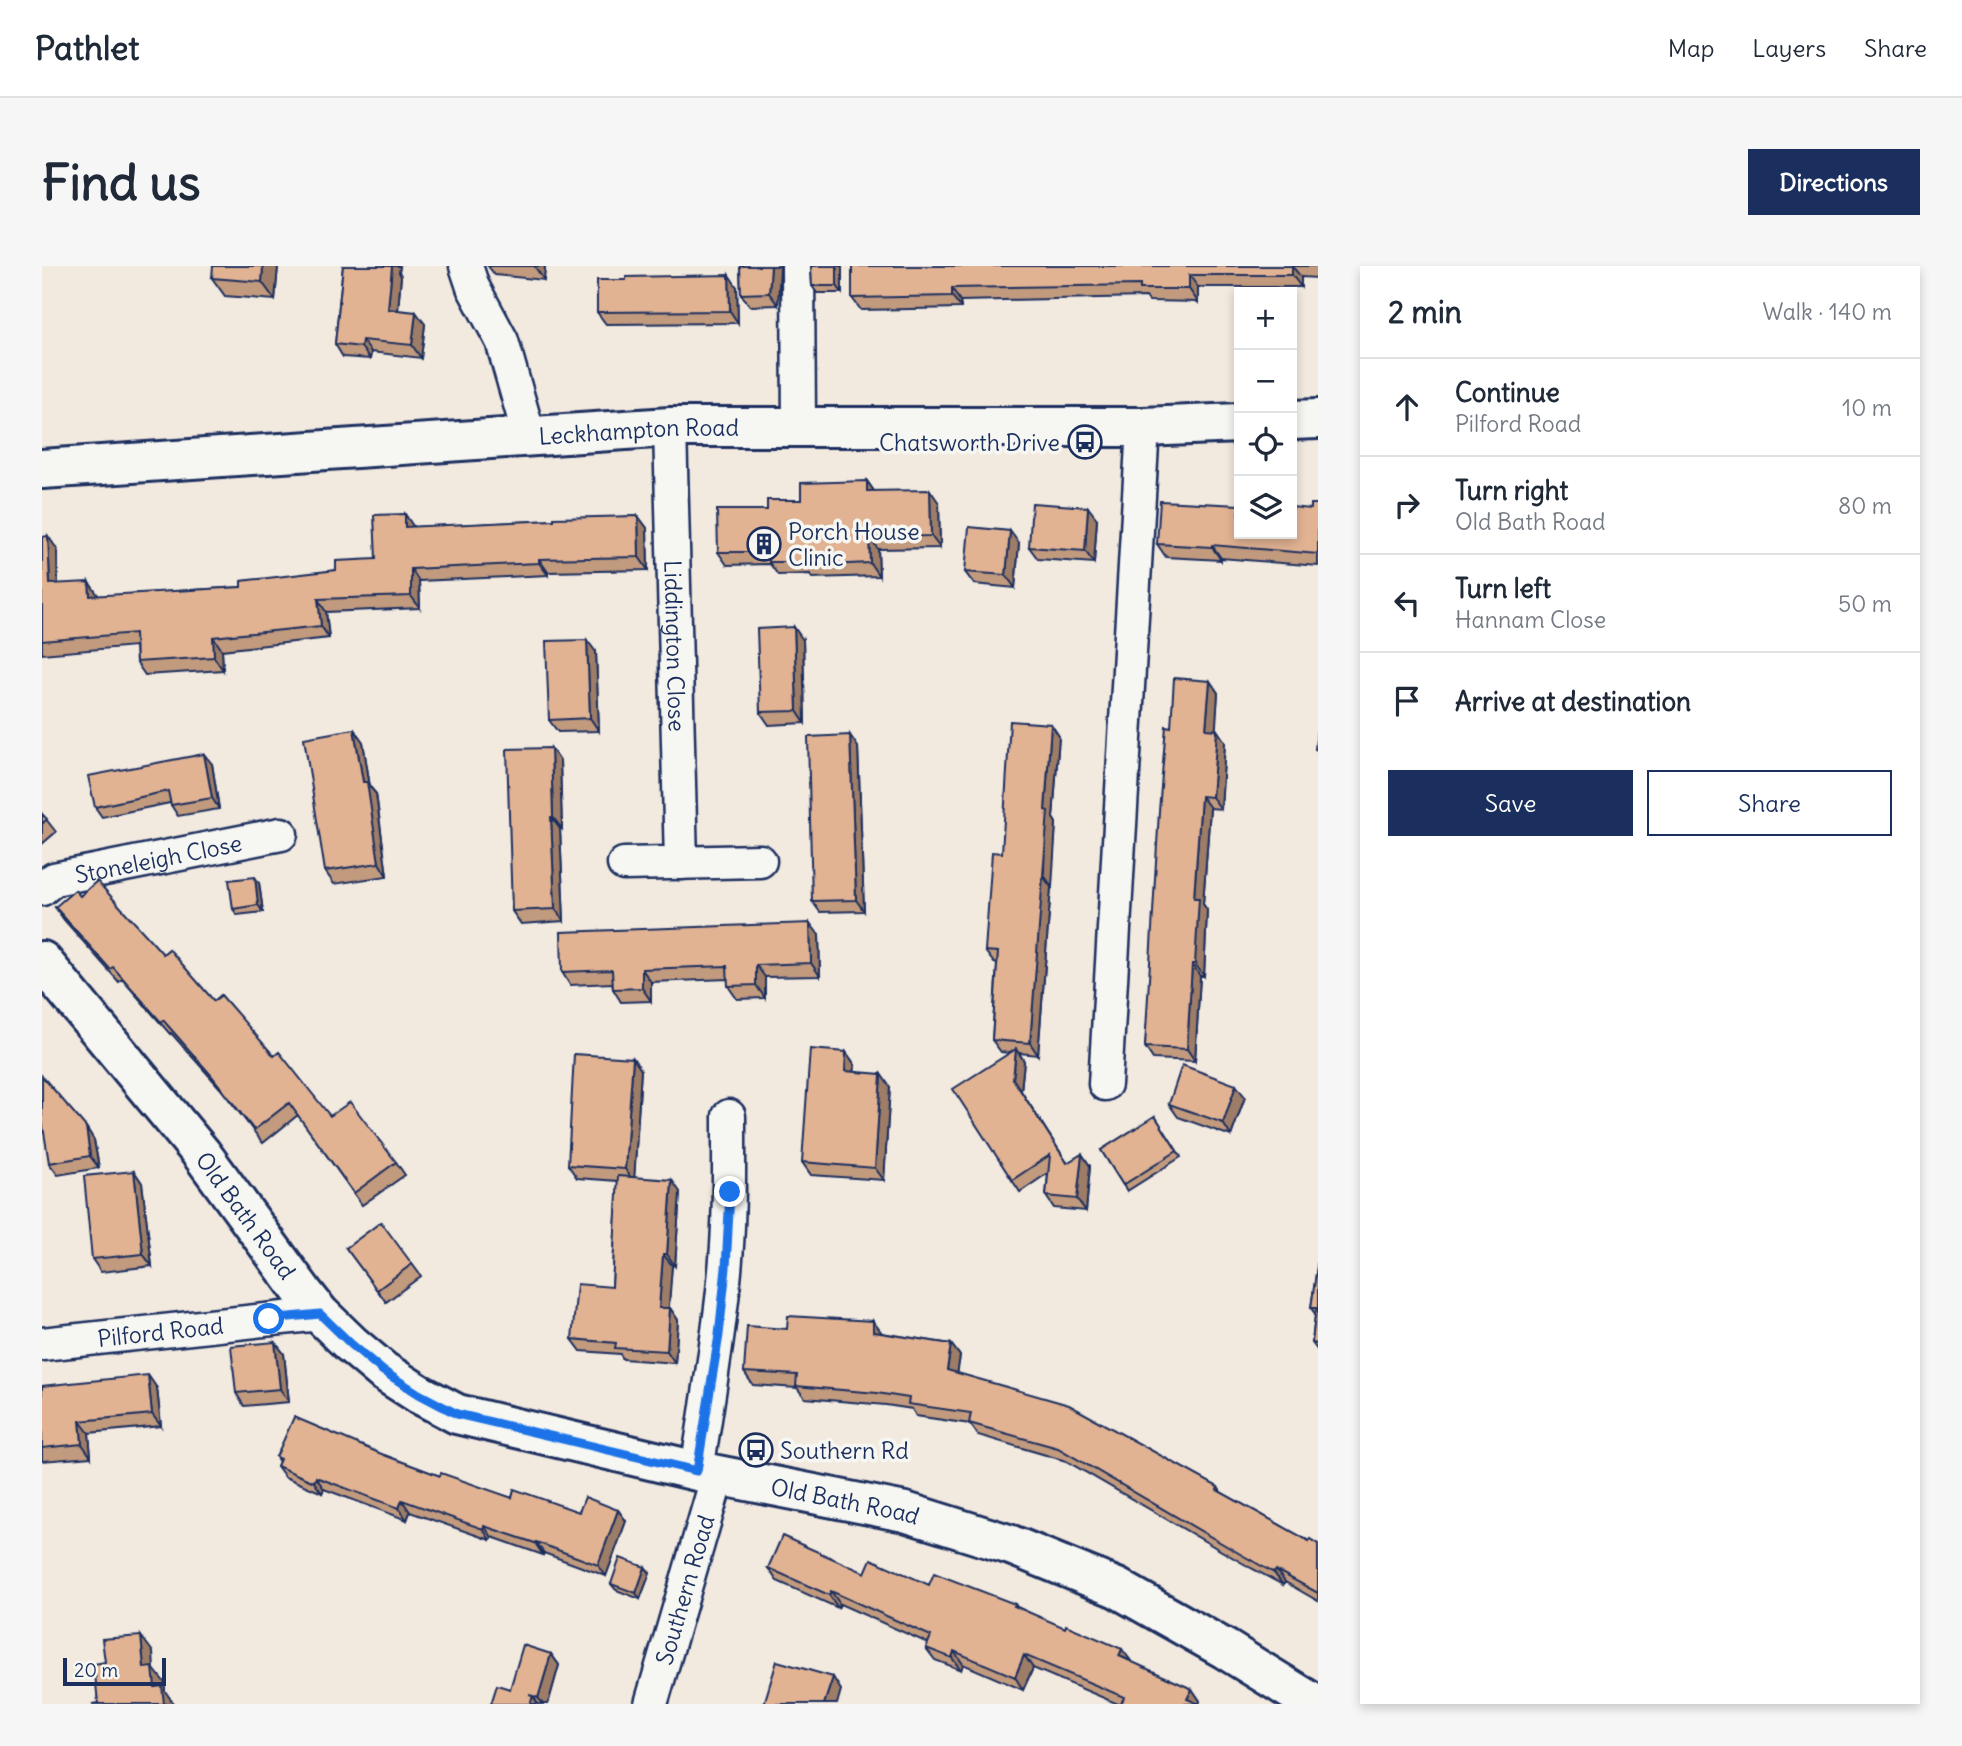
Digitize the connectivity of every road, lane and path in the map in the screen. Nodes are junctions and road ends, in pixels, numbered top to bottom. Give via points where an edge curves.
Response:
1 (466, 266) edge
2 (798, 266) edge
3 (1318, 419) edge
4 (1297, 420) edge
5 (1234, 423) edge
6 (670, 427) junction
7 (799, 427) junction
8 (1143, 427) junction
9 (529, 436) junction
10 (42, 469) edge
11 (281, 834) dead end
12 (760, 862) dead end
13 (681, 863) junction
14 (624, 864) dead end
15 (42, 889) edge
16 (42, 961) edge
17 (1105, 1084) dead end
18 (729, 1116) dead end
19 (320, 1314) junction
20 (42, 1343) edge
21 (708, 1473) junction
22 (651, 1704) edge
23 (1314, 1704) edge

1 - 9 street via 502,341
2 - 7 street
3 - 4 street
5 - 8 street, Leckhampton Road
6 - 7 street, Leckhampton Road
6 - 9 street, Leckhampton Road
6 - 13 street, Liddington Close
7 - 8 street, Leckhampton Road
8 - 17 street
9 - 10 street, Leckhampton Road
11 - 15 street, Stoneleigh Close via 54,879
12 - 13 street
13 - 14 street
16 - 19 street, Old Bath Road via 201,1153
18 - 21 street, Southern Road via 726,1268
19 - 20 street, Pilford Road
19 - 21 street, Old Bath Road via 383,1371 457,1414
21 - 22 street, Southern Road
21 - 23 street, Old Bath Road via 905,1512 1011,1545 1117,1588

